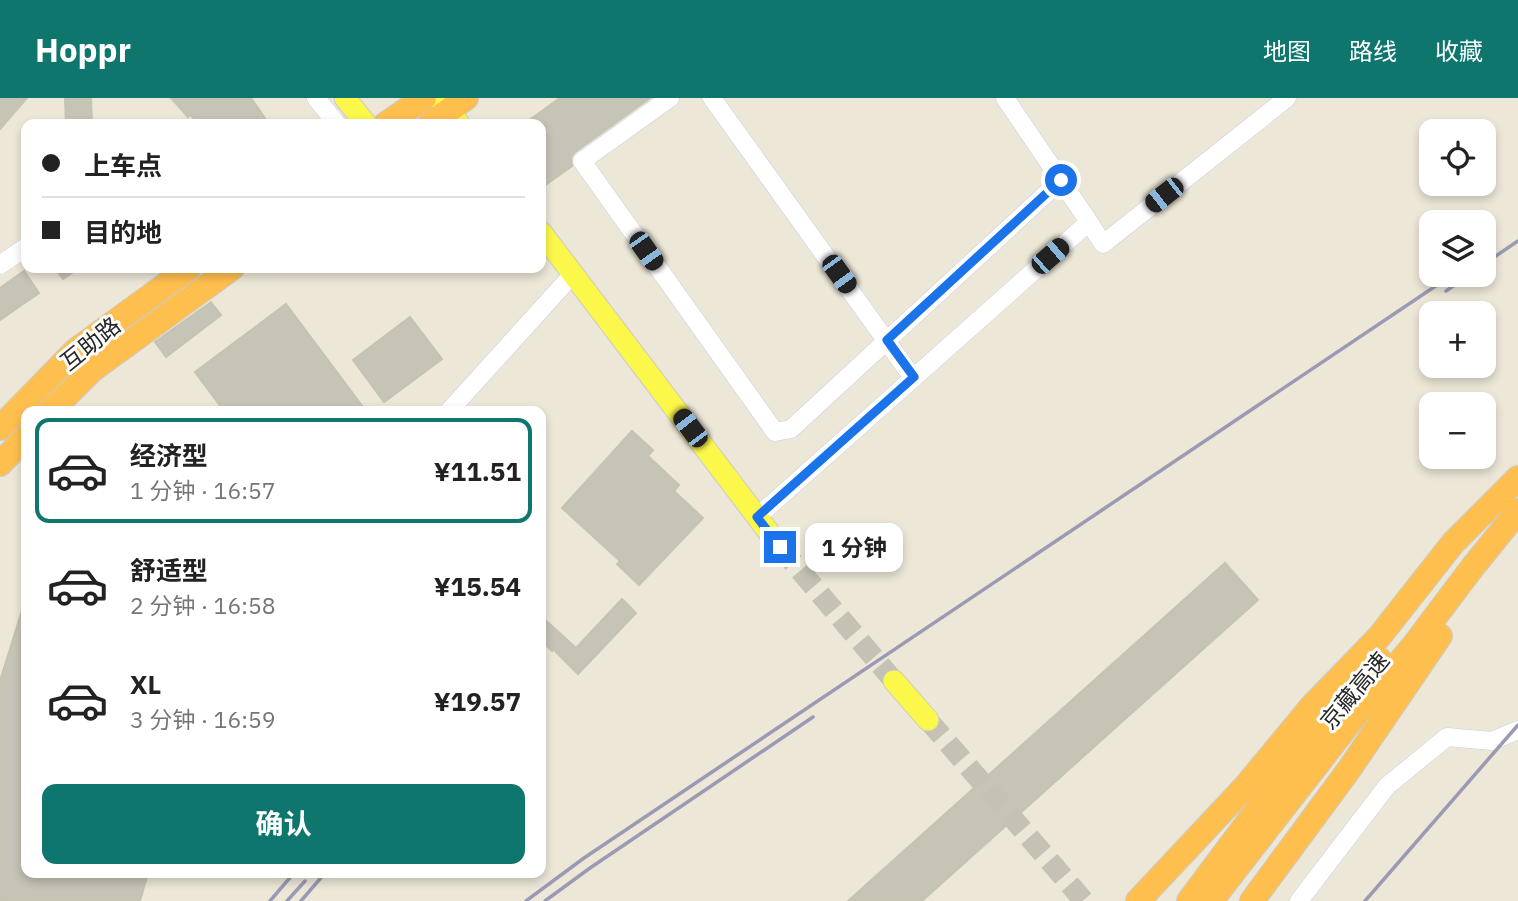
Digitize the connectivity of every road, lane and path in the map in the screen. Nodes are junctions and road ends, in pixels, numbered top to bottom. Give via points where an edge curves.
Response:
1 (316, 98) edge
2 (345, 98) edge
3 (670, 98) edge
4 (712, 98) edge
5 (1005, 98) edge
6 (1287, 98) edge
7 (410, 102) edge
8 (333, 119) edge
9 (362, 119) edge
10 (391, 119) edge
11 (1061, 180) junction
12 (1090, 222) junction
13 (546, 239) edge
14 (21, 250) edge
15 (0, 265) edge
16 (182, 273) edge
17 (225, 273) edge
18 (573, 274) junction
19 (887, 340) junction
20 (914, 377) junction
21 (21, 406) edge
22 (21, 406) edge
23 (56, 406) edge
24 (454, 406) edge
25 (0, 428) edge
26 (21, 442) edge
27 (0, 464) edge
28 (1518, 478) edge
29 (1518, 511) edge
30 (757, 517) junction
31 (1518, 530) edge
32 (780, 547) tunnel mouth
33 (894, 681) tunnel mouth
34 (928, 720) tunnel mouth
35 (1518, 730) edge
36 (1138, 901) edge
37 (1189, 901) edge
38 (1211, 901) edge
39 (1252, 901) edge
40 (1298, 901) edge

1 - 8 street
2 - 9 main road
3 - 19 street via 582,161 775,432 791,429
4 - 19 street
5 - 11 street
6 - 12 street via 1103,244
7 - 10 highway
11 - 12 street
11 - 19 street
12 - 20 street
13 - 18 main road
14 - 15 street
16 - 21 highway, 互助路 via 75,351
17 - 23 highway, 互助路 via 92,370
18 - 24 street
18 - 30 main road
19 - 20 street
20 - 30 street
22 - 25 highway, 互助路
26 - 27 highway
28 - 36 highway via 1453,543 1379,637
28 - 37 highway, 京藏高速
29 - 38 highway, 京藏高速
30 - 32 main road
31 - 39 highway
33 - 34 main road
35 - 40 street via 1492,741 1447,737 1387,786

